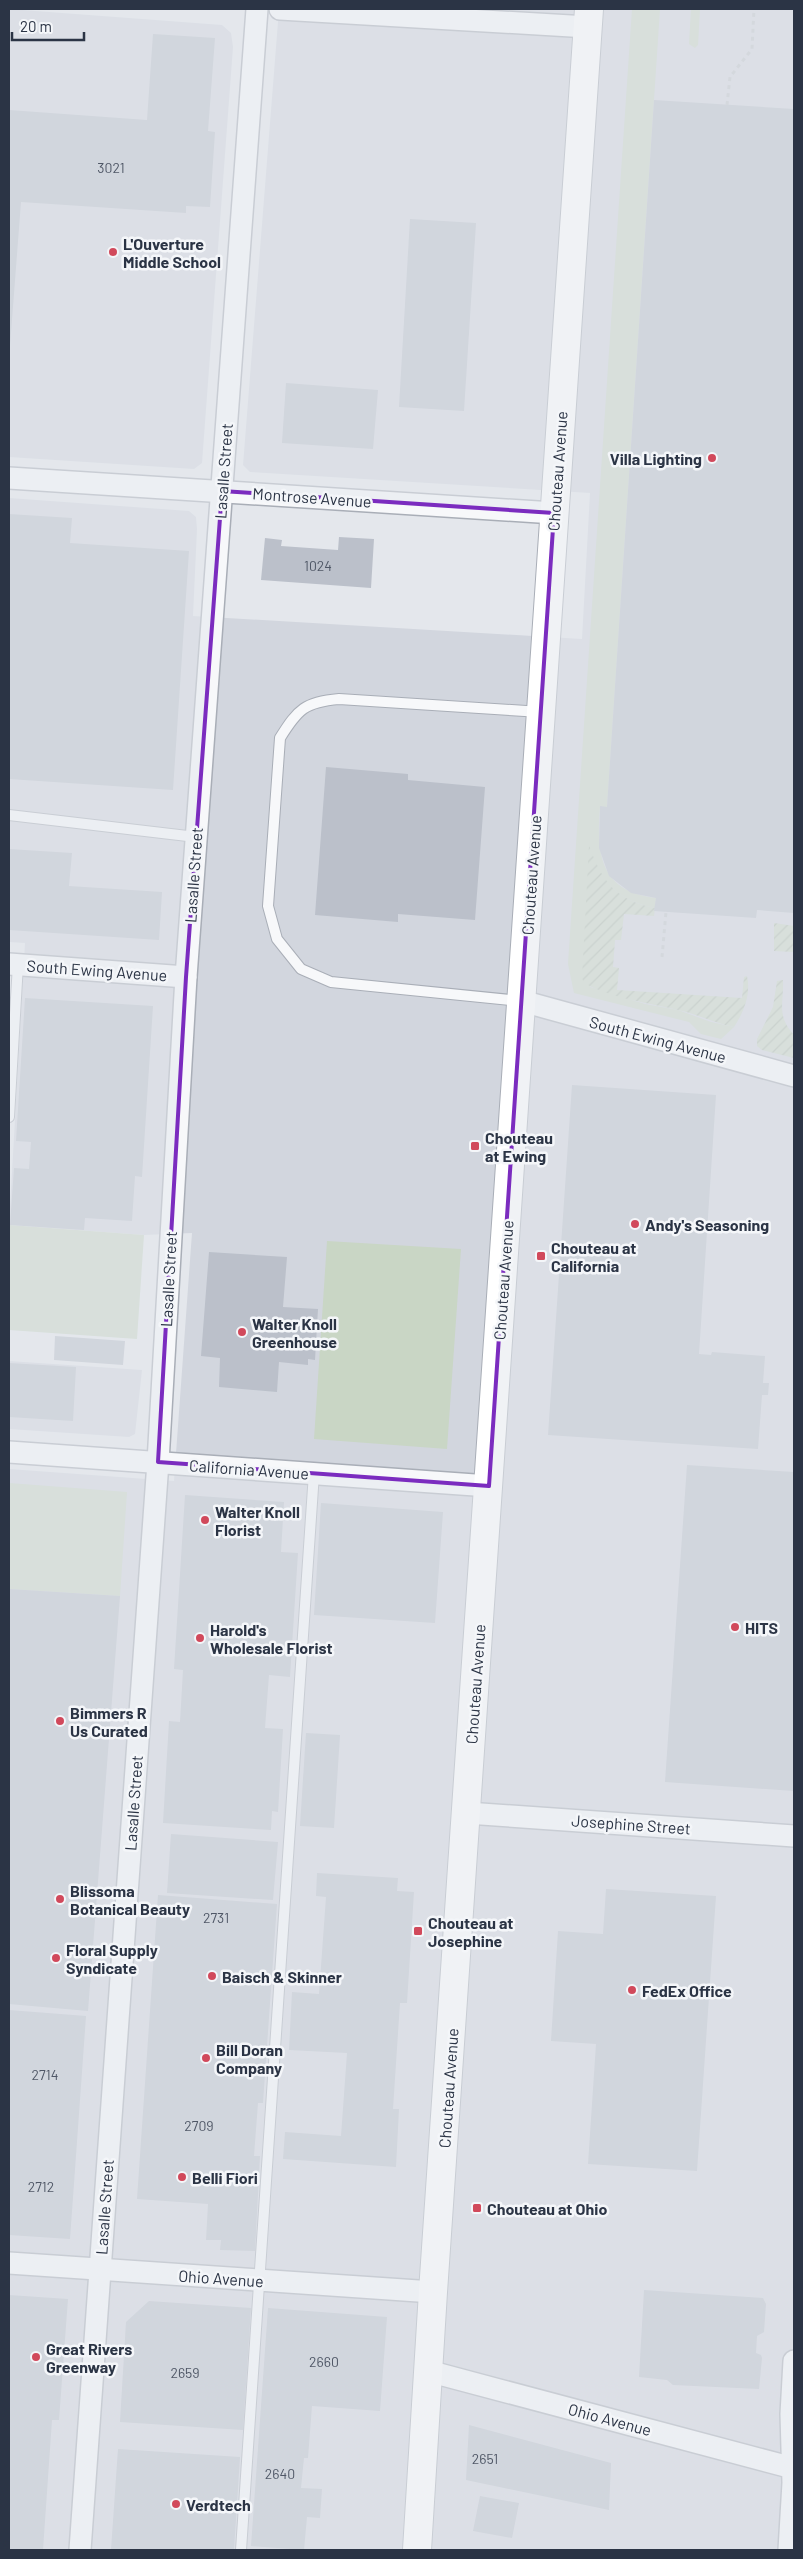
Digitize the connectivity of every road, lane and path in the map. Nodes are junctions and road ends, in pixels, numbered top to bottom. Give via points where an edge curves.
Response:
1 (257, 9) edge
2 (280, 9) edge
3 (754, 9) edge
4 (418, 13) edge
5 (589, 18) edge
6 (727, 105) dead end
7 (9, 478) edge
8 (222, 491) junction
9 (554, 513) junction
10 (542, 712) junction
11 (9, 815) edge
12 (196, 837) junction
13 (666, 912) dead end
14 (662, 957) dead end
15 (14, 964) edge
16 (186, 977) junction
17 (522, 1001) junction
18 (794, 1076) edge
19 (9, 1117) edge
20 (9, 1452) edge
21 (158, 1462) junction
22 (314, 1473) junction
23 (490, 1486) junction
24 (467, 1813) junction
25 (794, 1836) edge
26 (9, 2263) edge
27 (99, 2270) junction
28 (259, 2280) junction
29 (433, 2292) junction
30 (794, 2361) edge
31 (428, 2371) junction
32 (793, 2468) junction
33 (80, 2550) edge
34 (241, 2550) edge
35 (417, 2550) edge
36 (789, 2550) edge

1 - 8 street, Lasalle Street
2 - 4 street
3 - 6 path via 752,48 730,78
4 - 5 street
5 - 9 main road, Chouteau Avenue
7 - 8 street, Montrose Avenue
8 - 9 street, Montrose Avenue
8 - 12 street, Lasalle Street
9 - 10 main road, Chouteau Avenue
10 - 17 main road, Chouteau Avenue
10 - 17 lane via 339,699 316,701 293,717 280,738 268,906 277,939 301,969 331,982
11 - 12 lane
12 - 16 street, Lasalle Street
13 - 14 path
15 - 16 street, South Ewing Avenue
15 - 19 lane
16 - 21 street, Lasalle Street
17 - 18 street, South Ewing Avenue
17 - 23 main road, Chouteau Avenue
20 - 21 street, California Avenue
21 - 22 street, California Avenue
21 - 27 street, Lasalle Street
22 - 23 street, California Avenue
22 - 28 lane
23 - 24 main road, Chouteau Avenue
24 - 25 street, Josephine Street
24 - 29 main road, Chouteau Avenue
26 - 27 street, Ohio Avenue
27 - 28 street, Ohio Avenue
27 - 33 street, Lasalle Street
28 - 29 street, Ohio Avenue
28 - 34 lane
29 - 31 main road, Chouteau Avenue
30 - 32 street via 791,2414
31 - 32 street, Ohio Avenue
31 - 35 main road, Chouteau Avenue
32 - 36 street

